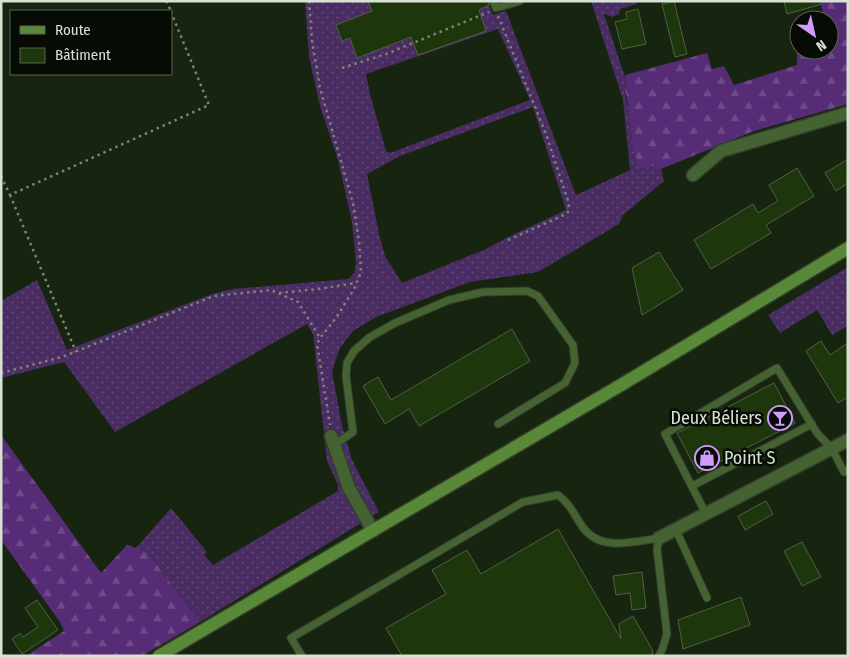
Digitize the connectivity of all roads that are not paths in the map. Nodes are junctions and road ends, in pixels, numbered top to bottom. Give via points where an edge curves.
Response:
1 (520, 1) edge
2 (495, 5) edge
3 (848, 113) edge
4 (693, 175) dead end
5 (848, 248) edge
6 (498, 424) dead end
7 (812, 424) junction
8 (333, 440) joint
9 (848, 440) edge
10 (832, 449) junction
11 (848, 470) edge
12 (692, 486) junction
13 (707, 515) junction
14 (676, 530) junction
15 (373, 531) junction
16 (659, 538) junction
17 (707, 598) dead end
18 (158, 656) edge
19 (302, 656) edge
20 (659, 656) edge

1 - 2 lane
3 - 4 street via 721,151
5 - 15 main road
6 - 8 lane via 565,383 575,363 573,345 538,296 526,291 483,292 449,300 370,337 354,351 347,363 353,432
7 - 10 lane
7 - 12 lane
7 - 12 lane via 777,368 665,434
8 - 15 street via 349,488
9 - 10 street
10 - 11 lane via 844,472
10 - 13 street
12 - 13 lane
13 - 14 street
14 - 16 street
14 - 17 lane
15 - 18 main road
16 - 19 lane via 624,544 604,543 591,537 568,502 558,495 523,502 292,638
16 - 20 lane via 657,549 667,634

